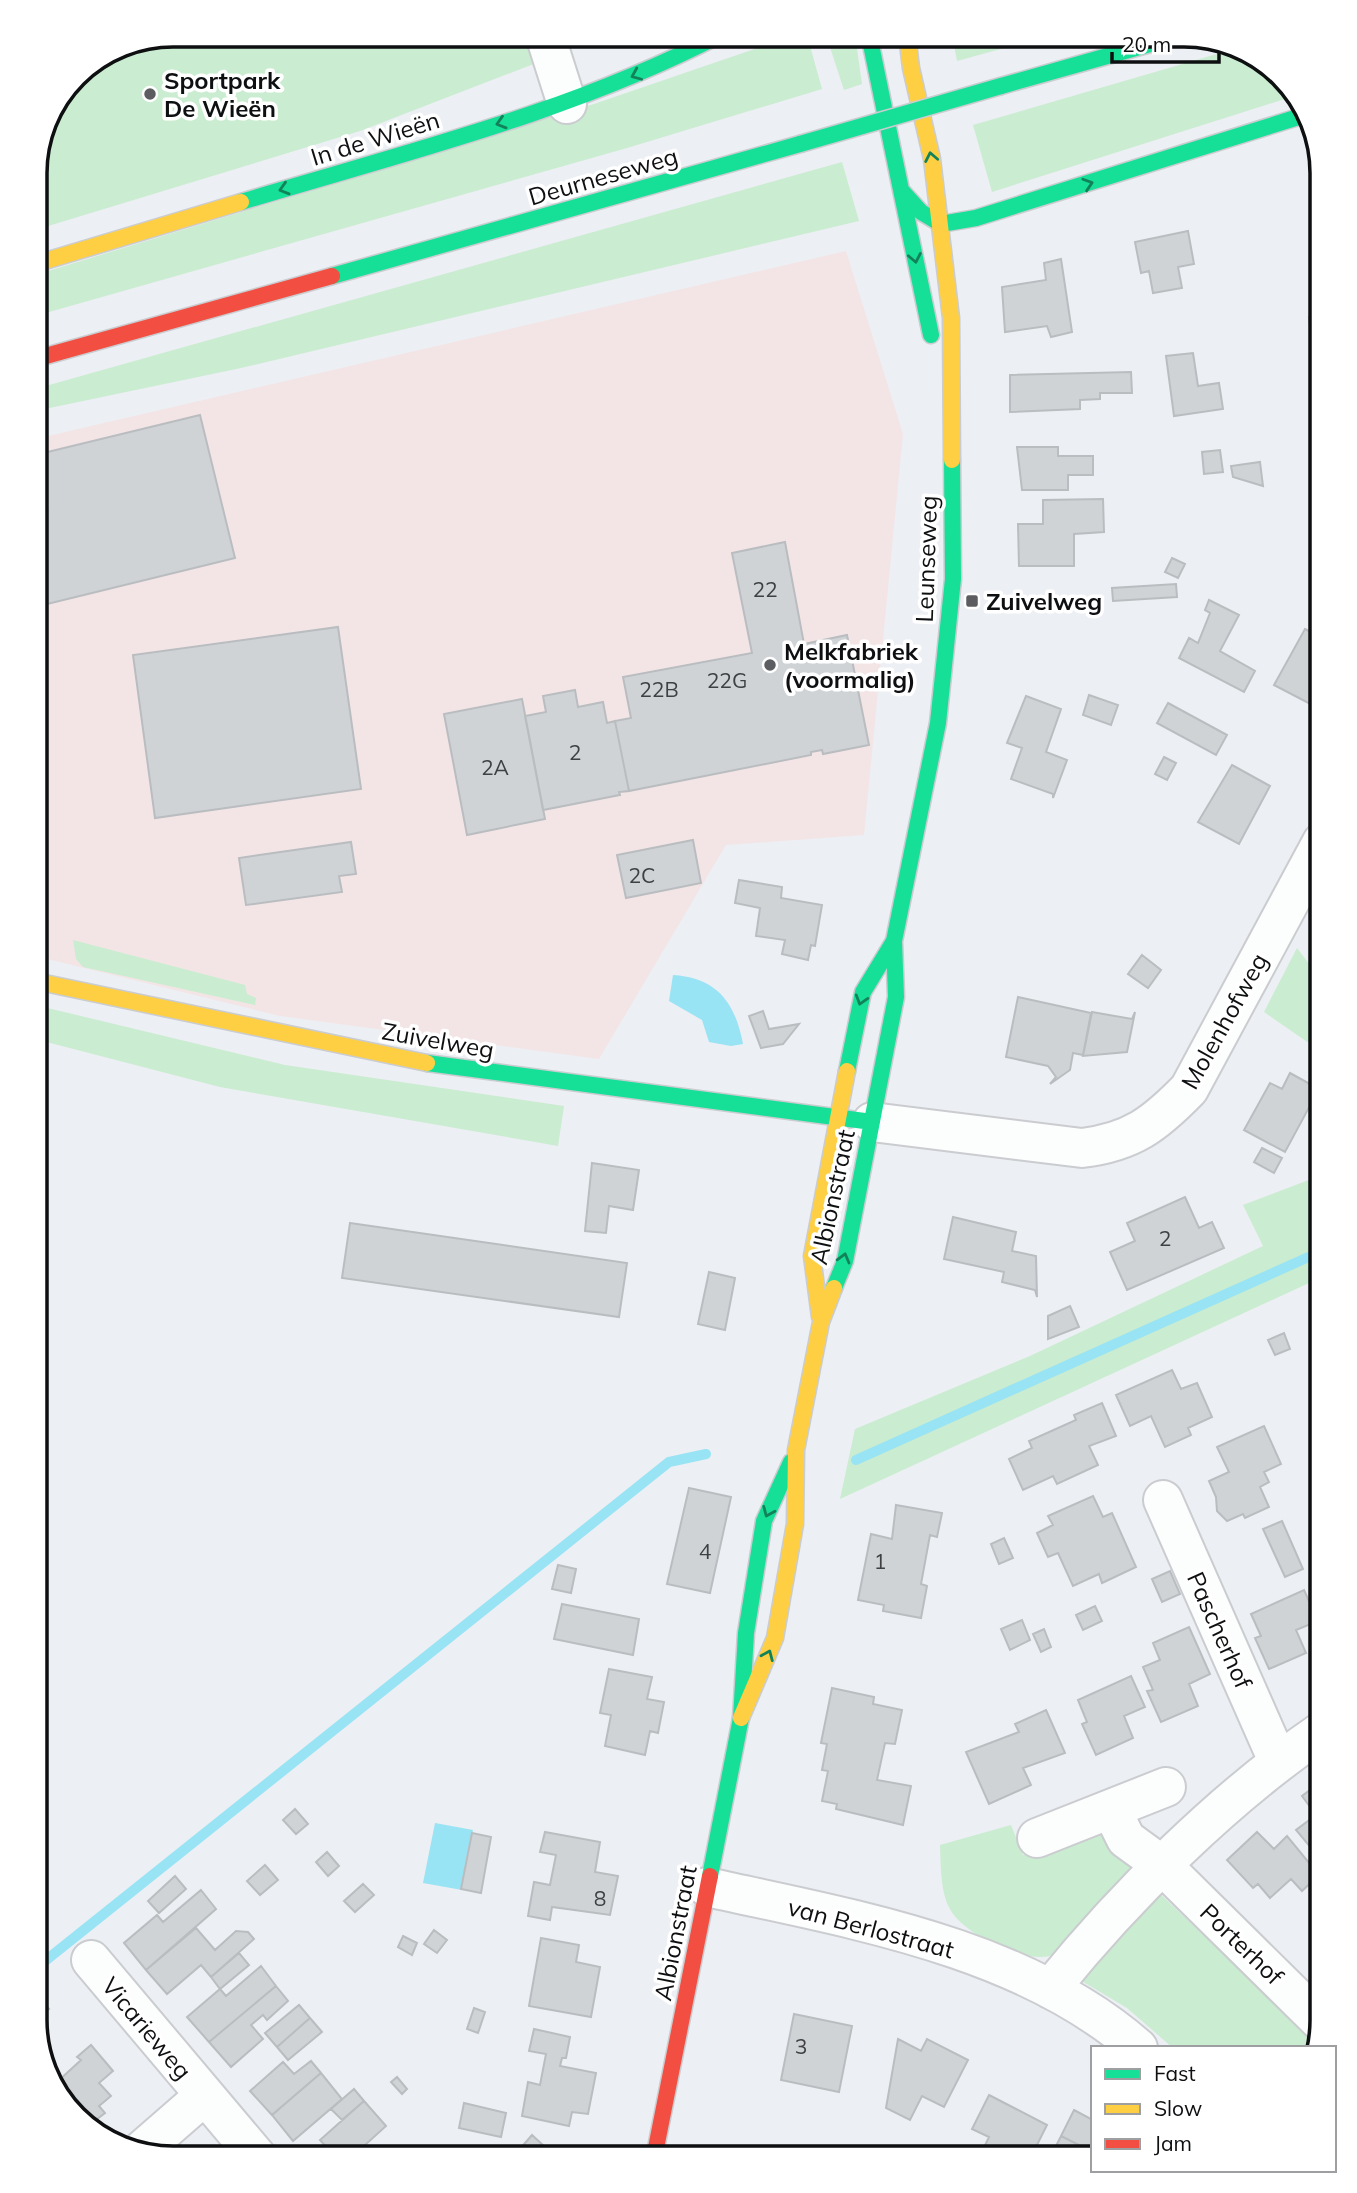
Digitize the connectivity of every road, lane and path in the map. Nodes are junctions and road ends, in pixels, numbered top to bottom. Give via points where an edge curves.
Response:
1 (549, 47) edge
2 (695, 48) edge
3 (872, 48) edge
4 (909, 48) edge
5 (1136, 48) edge
6 (567, 104) junction
7 (1297, 118) edge
8 (902, 191) junction
9 (942, 224) junction
10 (48, 260) edge
11 (48, 355) edge
12 (949, 382) junction
13 (1310, 864) edge
14 (894, 941) junction
15 (48, 984) edge
16 (855, 1120) junction
17 (821, 1322) junction
18 (796, 1450) junction
19 (1163, 1500) dead end
20 (741, 1718) junction
21 (1310, 1739) edge
22 (1278, 1761) junction
23 (1166, 1787) dead end
24 (1111, 1809) junction
25 (1037, 1838) dead end
26 (1163, 1866) junction
27 (707, 1887) junction
28 (90, 1961) dead end
29 (1050, 1989) junction
30 (1310, 2011) edge
31 (1135, 2046) edge
32 (204, 2096) junction
33 (150, 2143) edge
34 (247, 2145) edge
35 (655, 2145) edge

1 - 6 street
2 -> 6 main road, In de Wieën
3 - 8 main road, Leunseweg
9 -> 4 main road, Leunseweg
5 - 11 main road, Deurneseweg, bridge
6 -> 10 main road, In de Wieën
9 -> 7 main road via 986,216
8 - 9 main road via 921,212
8 -> 12 main road, Leunseweg via 929,329
9 - 12 main road, Leunseweg via 951,318
12 - 14 main road, Leunseweg via 953,579 938,723
13 - 16 street, Molenhofweg via 1189,1088 1140,1133 1112,1144 1082,1148
14 - 16 main road, Leunseweg via 896,997
14 -> 16 main road, Leunseweg via 859,1004
15 - 16 main road, Zuivelweg via 439,1066
17 -> 16 main road, Albionstraat via 845,1261
16 - 17 main road, Albionstraat via 812,1256
17 - 18 main road, Albionstraat
18 -> 20 main road, Albionstraat via 764,1521 746,1633
20 -> 18 main road, Albionstraat via 775,1638 796,1524
19 - 22 street, Pascherhof
20 - 27 main road, Albionstraat
21 - 22 street
22 - 26 street
23 - 24 street
24 - 25 street
24 - 26 street via 1126,1839
26 - 29 street via 1085,1945
26 - 30 street, Porterhof
27 - 29 street, van Berlostraat via 936,1940
27 - 35 main road, Albionstraat
28 - 32 street, Vicarieweg
29 - 31 street, van Berlostraat
32 - 33 street, Vicarieweg
32 - 34 street, Vicarieweg

